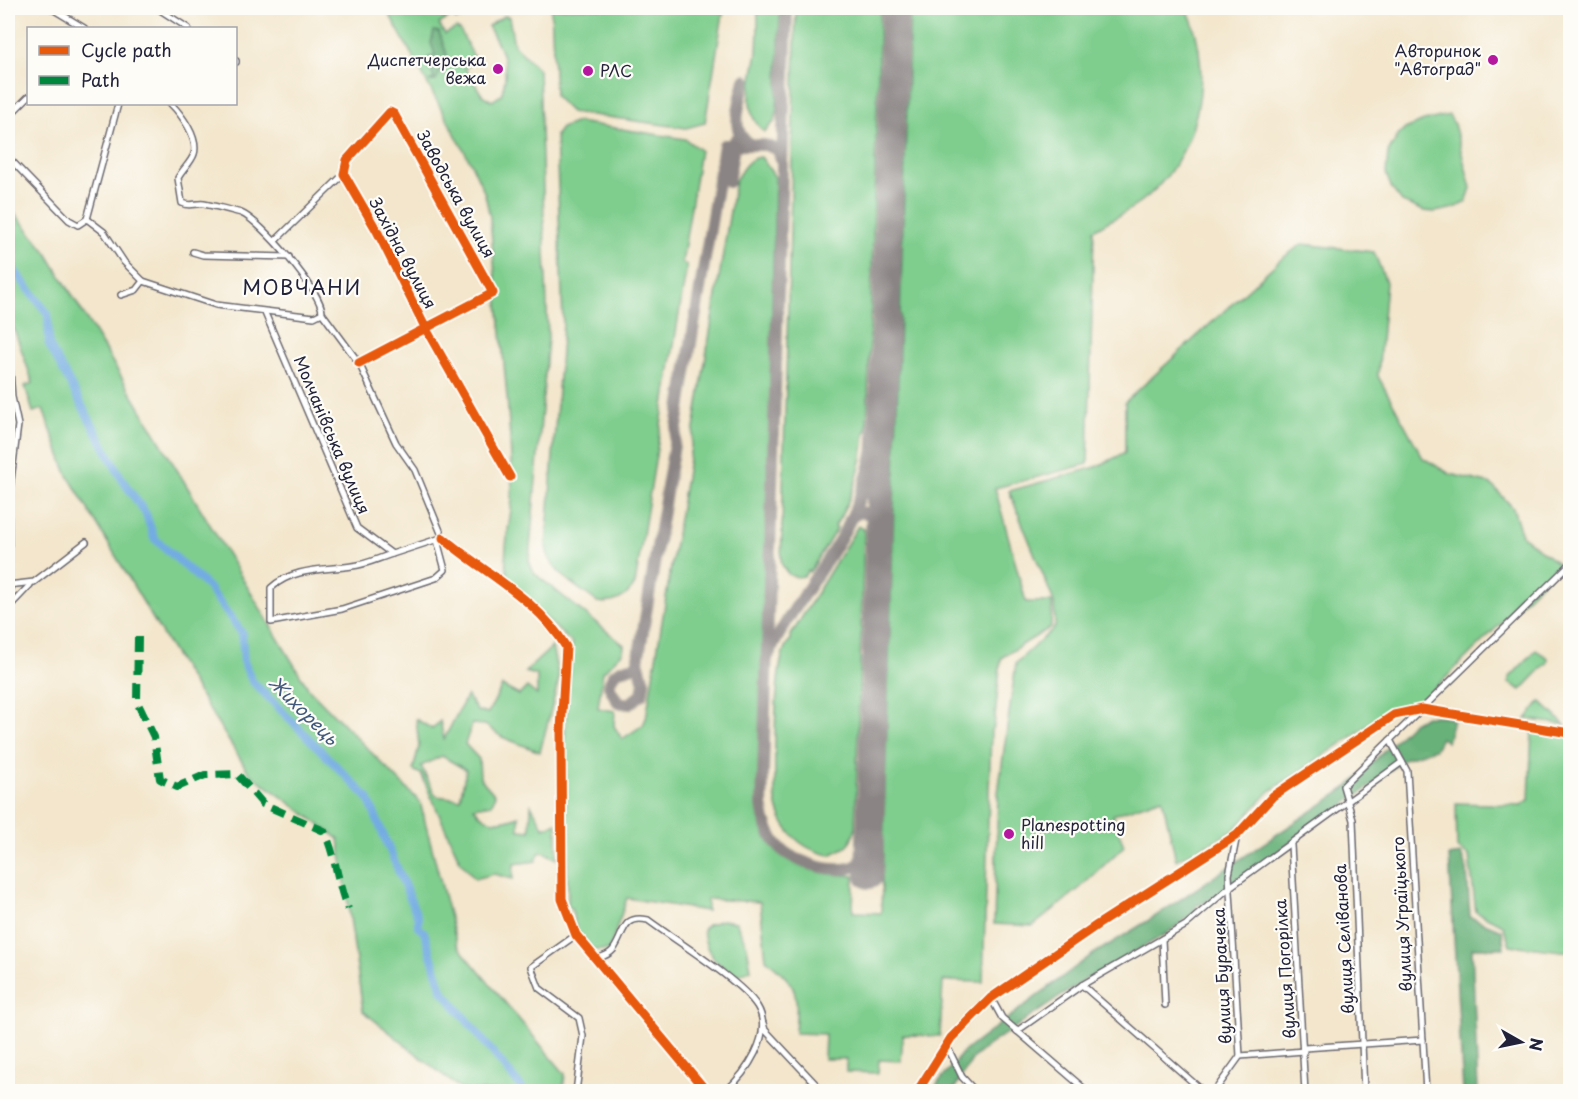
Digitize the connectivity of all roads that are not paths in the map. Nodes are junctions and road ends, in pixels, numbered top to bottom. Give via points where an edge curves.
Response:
1 (51, 8) edge
2 (157, 8) edge
3 (82, 27) edge
4 (186, 27) edge
5 (27, 98) edge
6 (118, 105) edge
7 (172, 105) edge
8 (8, 117) edge
9 (8, 157) edge
10 (344, 174) junction
11 (87, 219) junction
12 (275, 241) junction
13 (193, 252) dead end
14 (289, 257) junction
15 (142, 281) junction
16 (121, 295) dead end
17 (266, 312) junction
18 (322, 313) junction
19 (426, 329) junction
20 (8, 342) edge
21 (359, 363) junction
22 (10, 396) edge
23 (510, 477) dead end
24 (440, 539) junction
25 (86, 542) dead end
26 (392, 554) junction
27 (1570, 564) edge
28 (34, 582) junction
29 (8, 585) edge
30 (10, 606) edge
31 (1422, 709) junction
32 (1570, 733) edge
33 (1390, 740) junction
34 (1402, 762) junction
35 (1348, 803) junction
36 (1237, 835) junction
37 (1291, 845) junction
38 (1230, 887) junction
39 (576, 935) junction
40 (1162, 939) junction
41 (596, 959) junction
42 (1082, 985) junction
43 (990, 998) junction
44 (1165, 1005) dead end
45 (762, 1019) junction
46 (1017, 1031) junction
47 (1423, 1040) junction
48 (1363, 1043) junction
49 (946, 1044) junction
50 (1304, 1050) junction
51 (1240, 1056) junction
52 (576, 1092) edge
53 (707, 1092) edge
54 (725, 1092) edge
55 (823, 1092) edge
56 (917, 1092) edge
57 (976, 1092) edge
58 (1088, 1092) edge
59 (1204, 1092) edge
60 (1214, 1092) edge
61 (1305, 1092) edge
62 (1364, 1092) edge
63 (1426, 1092) edge

1 - 3 street
2 - 4 street
5 - 8 street
6 - 11 street
7 - 12 street via 182,117 194,146 194,154 178,178 182,202 244,214
9 - 11 street via 69,220 78,225
10 - 12 street
10 - 19 street, Західна вулиця
10 - 19 street, Заводська вулиця via 347,160 390,112 394,114 493,293
11 - 15 street via 104,232
12 - 14 street
13 - 14 street
14 - 18 street via 320,303
15 - 16 street via 136,290
15 - 17 street via 216,305
17 - 18 street via 314,317
17 - 26 street, Молчанівська вулиця via 357,528
18 - 21 street
19 - 21 street
19 - 23 street, Західна вулиця
20 - 22 street
21 - 24 street via 396,443 415,470
22 - 29 street via 18,414 8,503
24 - 26 street
24 - 26 street via 445,570 436,578 342,609 271,621 271,588 280,579 319,569 354,566
24 - 39 street via 539,614 559,636 567,656 561,730 562,899
25 - 28 street
27 - 31 street
28 - 29 street
28 - 30 street
29 - 30 street
31 - 32 street
31 - 33 street
31 - 36 street via 1394,715 1372,728 1273,796
33 - 34 street, вулиця Уграїцького
33 - 35 street, вулиця Селіванова via 1343,786
34 - 35 street
34 - 47 street, вулиця Уграїцького via 1407,771
35 - 37 street
35 - 48 street, вулиця Селіванова via 1353,820
36 - 38 street, вулиця Бурачека via 1228,875
36 - 43 street
37 - 38 street
37 - 50 street, вулиця Погорілка
38 - 40 street via 1186,925
38 - 51 street, вулиця Бурачека
39 - 41 street
39 - 52 street via 531,967 539,988 579,1018 584,1036
40 - 42 street
40 - 44 street
41 - 45 street via 612,952 627,922 637,917 648,920 738,986 758,1007
41 - 53 street
42 - 46 street
42 - 59 street
43 - 46 street via 1002,1018
43 - 49 street
45 - 54 street via 761,1039 752,1058
45 - 55 street via 765,1030
46 - 58 street
47 - 48 street
47 - 63 street, вулиця Уграїцького
48 - 50 street
48 - 62 street, вулиця Селіванова
49 - 56 street
49 - 57 street via 962,1077
50 - 51 street
50 - 61 street, вулиця Погорілка
51 - 60 street, вулиця Бурачека

